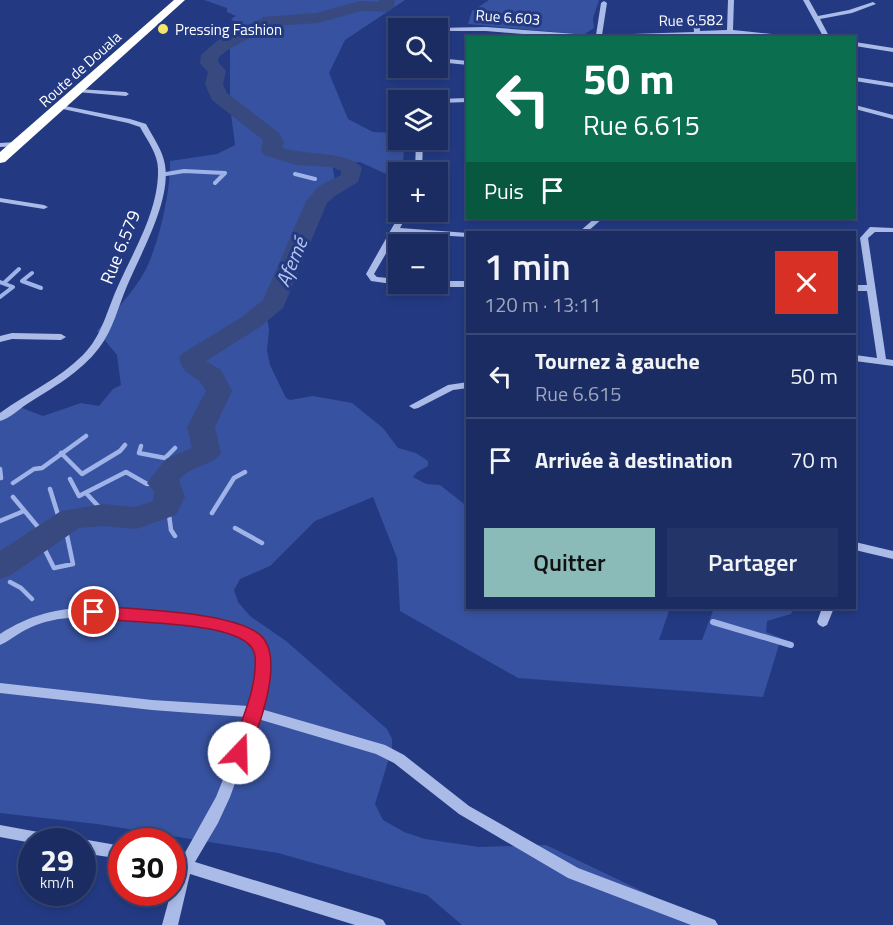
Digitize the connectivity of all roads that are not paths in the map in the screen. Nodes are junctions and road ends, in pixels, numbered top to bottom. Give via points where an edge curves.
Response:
1 (180, 0) edge
2 (731, 0) edge
3 (806, 0) edge
4 (604, 3) dead end
5 (873, 4) dead end
6 (696, 17) dead end
7 (818, 18) junction
8 (448, 29) edge
9 (730, 32) junction
10 (697, 33) junction
11 (713, 35) edge
12 (564, 36) edge
13 (599, 36) joint
14 (782, 36) edge
15 (826, 36) edge
16 (856, 44) edge
17 (891, 49) edge
18 (448, 61) edge
19 (466, 63) edge
20 (856, 79) edge
21 (893, 85) edge
22 (78, 91) junction
23 (126, 94) dead end
24 (466, 100) edge
25 (448, 101) edge
26 (60, 107) junction
27 (856, 107) edge
28 (893, 117) edge
29 (17, 144) junction
30 (0, 145) edge
31 (0, 159) edge
32 (0, 200) edge
33 (44, 207) dead end
34 (598, 219) edge
35 (400, 222) edge
36 (396, 230) junction
37 (893, 230) edge
38 (584, 231) edge
39 (394, 234) edge
40 (466, 235) edge
41 (388, 244) edge
42 (388, 281) edge
43 (448, 284) edge
44 (466, 284) edge
45 (856, 288) edge
46 (872, 288) junction
47 (61, 337) dead end
48 (0, 339) edge
49 (856, 358) edge
50 (882, 362) junction
51 (893, 363) edge
52 (466, 385) edge
53 (414, 406) dead end
54 (0, 418) edge
55 (856, 546) edge
56 (893, 555) edge
57 (828, 609) edge
58 (823, 622) dead end
59 (0, 640) edge
60 (0, 688) edge
61 (254, 712) junction
62 (0, 831) edge
63 (18, 834) edge
64 (186, 854) edge
65 (186, 865) edge
66 (173, 906) edge
67 (170, 925) edge
68 (378, 925) edge
69 (710, 925) edge

1 - 22 highway, Route de Douala
2 - 9 street
3 - 7 street
4 - 13 street
5 - 7 street
6 - 10 street
7 - 15 street
8 - 12 street, Rue 6.603
9 - 11 street, Rue 6.582
9 - 14 street, Rue 6.582
10 - 11 street, Rue 6.582
10 - 13 street, Rue 6.582
16 - 17 street
18 - 19 street
20 - 21 street
22 - 23 street
22 - 26 highway, Route de Douala
24 - 25 street
26 - 29 highway, Route de Douala
26 - 54 street, Rue 6.579 via 143,126 162,165 161,180 110,322 94,348 69,371
27 - 28 street
29 - 30 street
29 - 31 highway, Route de Douala
32 - 33 street
34 - 38 street
35 - 36 street
36 - 39 street
36 - 40 street
37 - 46 street via 873,229 864,238
41 - 42 street via 370,274 374,279
43 - 44 street
45 - 46 street
46 - 50 street
47 - 48 street
49 - 50 street
50 - 51 street
52 - 53 street via 451,387
55 - 56 street
57 - 58 street
59 - 61 street via 33,620 75,611 234,628 258,642 263,655 260,694
60 - 61 street
61 - 64 street via 216,814
61 - 69 street via 380,749 399,759 464,810 573,873
62 - 63 street
65 - 68 street
66 - 67 street

